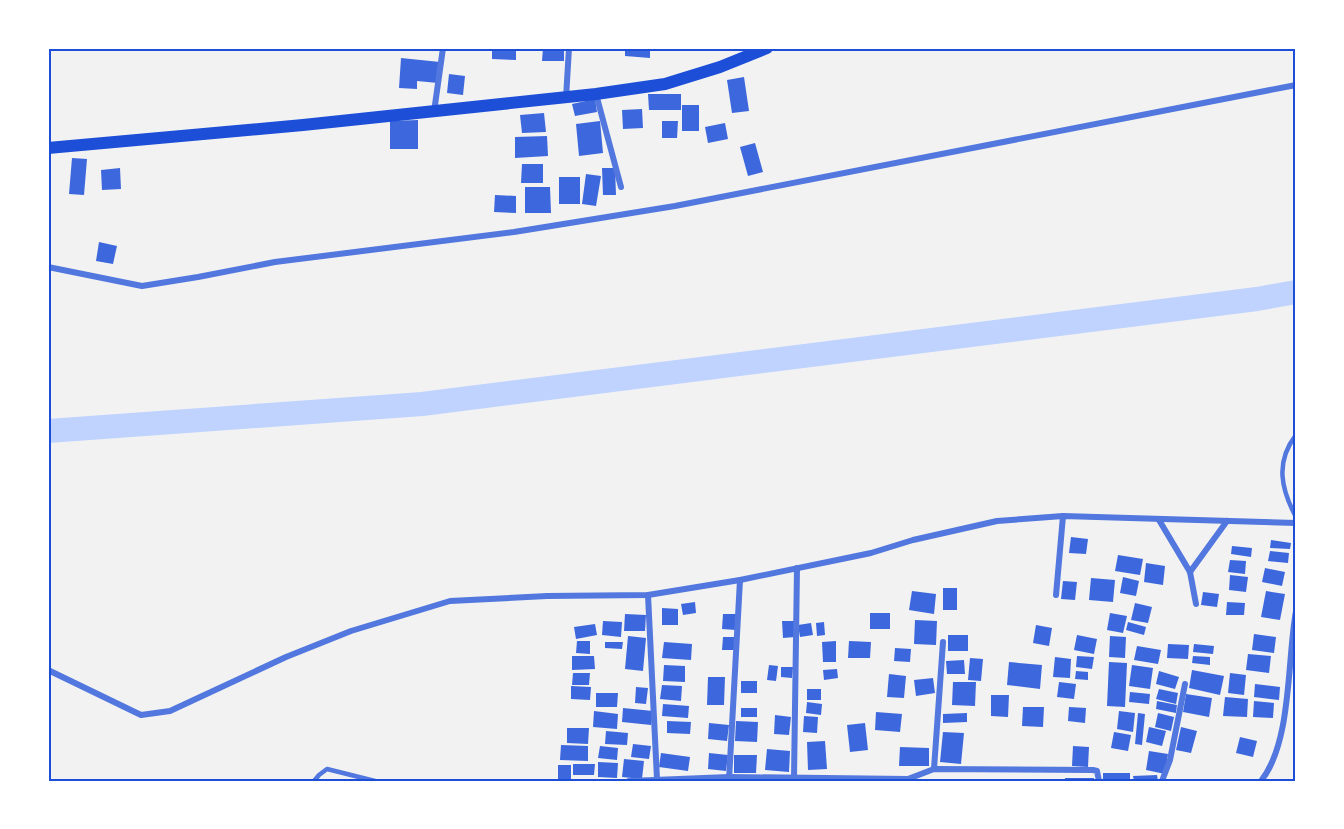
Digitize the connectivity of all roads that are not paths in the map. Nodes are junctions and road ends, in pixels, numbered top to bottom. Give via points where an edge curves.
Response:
1 (443, 48) edge
2 (569, 48) edge
3 (767, 48) edge
4 (1296, 85) edge
5 (596, 94) junction
6 (566, 98) junction
7 (434, 112) junction
8 (48, 148) edge
9 (621, 187) dead end
10 (48, 267) edge
11 (1296, 435) edge
12 (1063, 516) junction
13 (1296, 517) edge
14 (1159, 520) junction
15 (1227, 521) junction
16 (1296, 523) edge
17 (797, 567) junction
18 (1190, 572) junction
19 (740, 580) junction
20 (648, 594) junction
21 (1056, 595) dead end
22 (1196, 604) dead end
23 (1296, 611) edge
24 (943, 642) dead end
25 (48, 670) edge
26 (1185, 684) dead end
27 (934, 769) junction
28 (794, 778) junction
29 (657, 779) junction
30 (729, 779) edge
31 (648, 780) edge
32 (908, 780) edge
33 (314, 781) edge
34 (375, 781) edge
35 (628, 781) edge
36 (1099, 781) edge
37 (1162, 781) edge
38 (1261, 781) edge

1 - 7 street
2 - 6 street
3 - 5 main road via 665,84
4 - 10 street via 675,206 513,232 275,262 142,286
5 - 6 main road
5 - 9 street
6 - 7 main road
7 - 8 main road
11 - 13 lane via 1287,447 1282,468 1285,496
12 - 14 street
12 - 17 street via 997,521
12 - 21 street
14 - 15 street
14 - 18 street
15 - 16 street
15 - 18 street
17 - 19 street
17 - 28 street
18 - 22 street
19 - 20 street
19 - 30 street
20 - 25 street via 450,602 351,631 170,711 141,715
20 - 29 street
23 - 38 street via 1284,719 1270,769
24 - 27 street
26 - 37 street
27 - 32 street
27 - 36 street via 1093,770 1097,771
28 - 30 street
28 - 32 street
29 - 30 street
29 - 31 street
31 - 35 street
33 - 34 lane via 327,769

